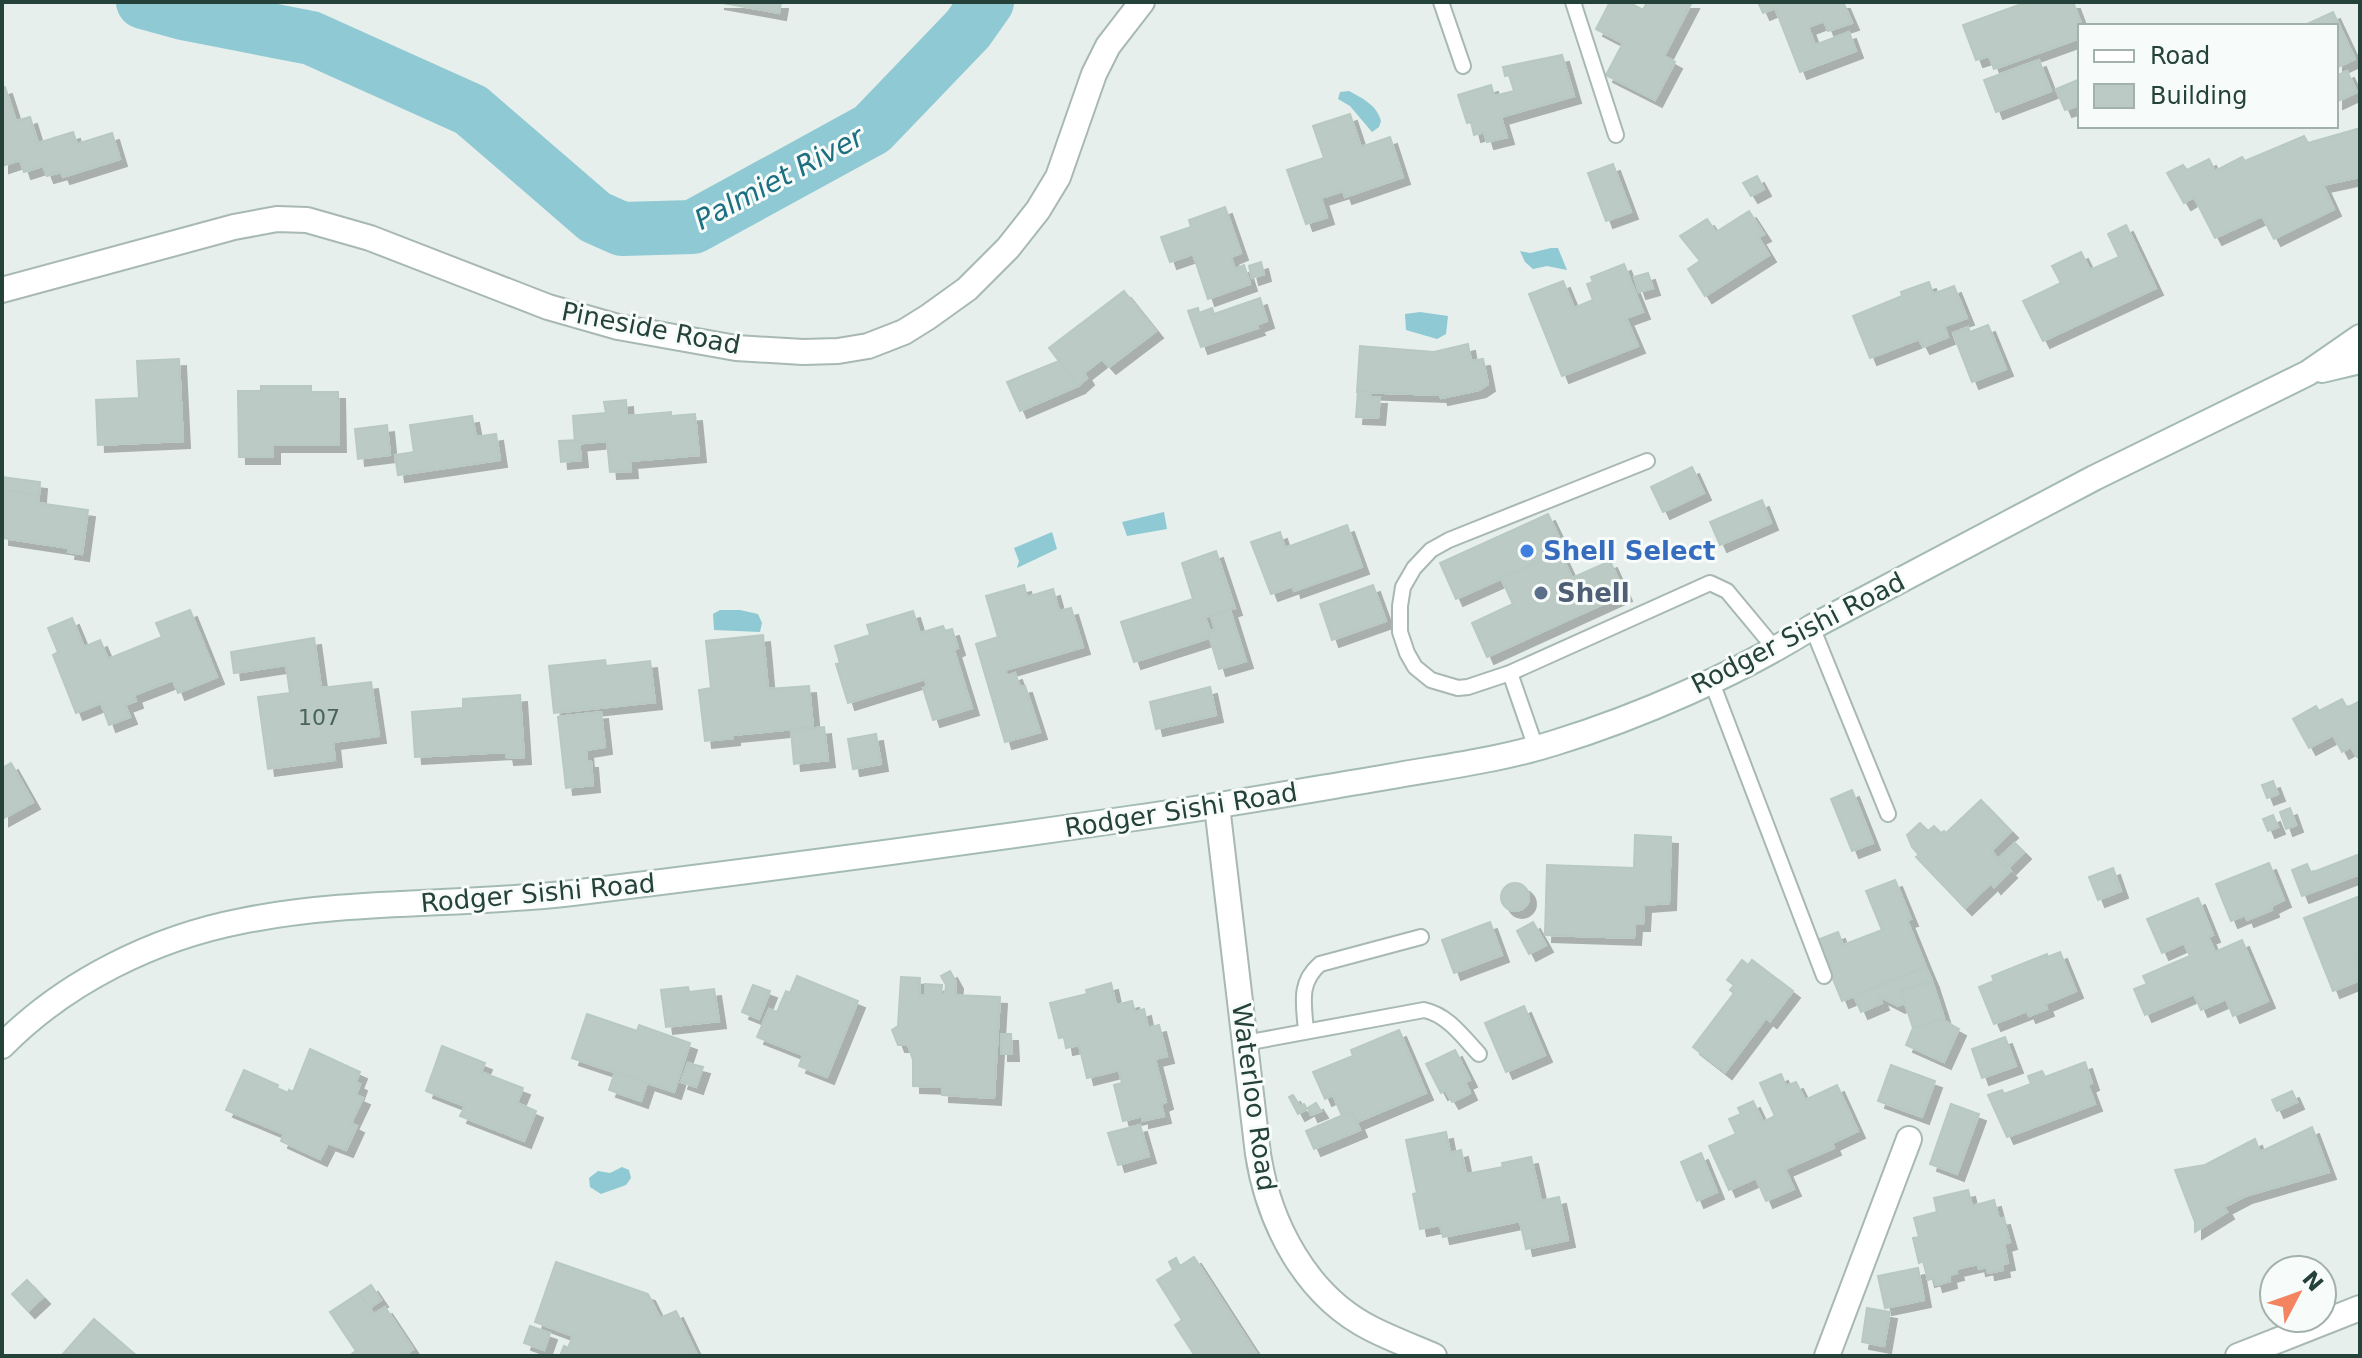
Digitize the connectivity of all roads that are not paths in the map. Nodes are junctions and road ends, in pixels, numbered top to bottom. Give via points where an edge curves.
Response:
1 (1142, 2) edge
2 (1441, 2) edge
3 (1573, 2) edge
4 (1463, 66) dead end
5 (1616, 135) dead end
6 (2, 290) edge
7 (2360, 337) edge
8 (2360, 361) edge
9 (2308, 373) junction
10 (1647, 461) dead end
11 (1812, 627) junction
12 (1776, 650) junction
13 (1510, 673) junction
14 (1711, 680) junction
15 (1536, 748) junction
16 (1217, 806) junction
17 (1888, 814) dead end
18 (1421, 937) dead end
19 (1824, 976) dead end
20 (1306, 1031) junction
21 (1245, 1043) junction
22 (2, 1046) edge
23 (1479, 1054) dead end
24 (1909, 1139) dead end
25 (2360, 1308) edge
26 (1434, 1356) edge
27 (1827, 1356) edge
28 (2238, 1356) edge

1 - 6 main road, Pineside Road via 1094,74 1058,177 1008,248 967,289 928,317 868,346 815,352 750,349 618,327 307,220 234,227
2 - 4 lane
3 - 5 lane
7 - 9 main road, Rodger Sishi Road
8 - 9 main road, Rodger Sishi Road
9 - 11 main road, Rodger Sishi Road
10 - 13 lane via 1449,540 1414,568 1403,587 1400,632 1415,667 1431,680 1458,688
11 - 12 main road, Rodger Sishi Road
11 - 17 lane
12 - 13 lane via 1727,591 1710,583
12 - 14 main road, Rodger Sishi Road
13 - 15 lane
14 - 15 main road, Rodger Sishi Road via 1636,714
14 - 19 lane
15 - 16 main road, Rodger Sishi Road
16 - 21 main road, Waterloo Road
16 - 22 main road, Rodger Sishi Road via 544,896 323,909 242,921 134,956 45,1009
18 - 20 lane via 1320,964 1302,991
20 - 21 lane
20 - 23 lane via 1424,1010 1455,1028
21 - 26 main road, Waterloo Road via 1262,1180 1287,1243 1324,1294 1347,1314
24 - 27 main road
25 - 28 main road

